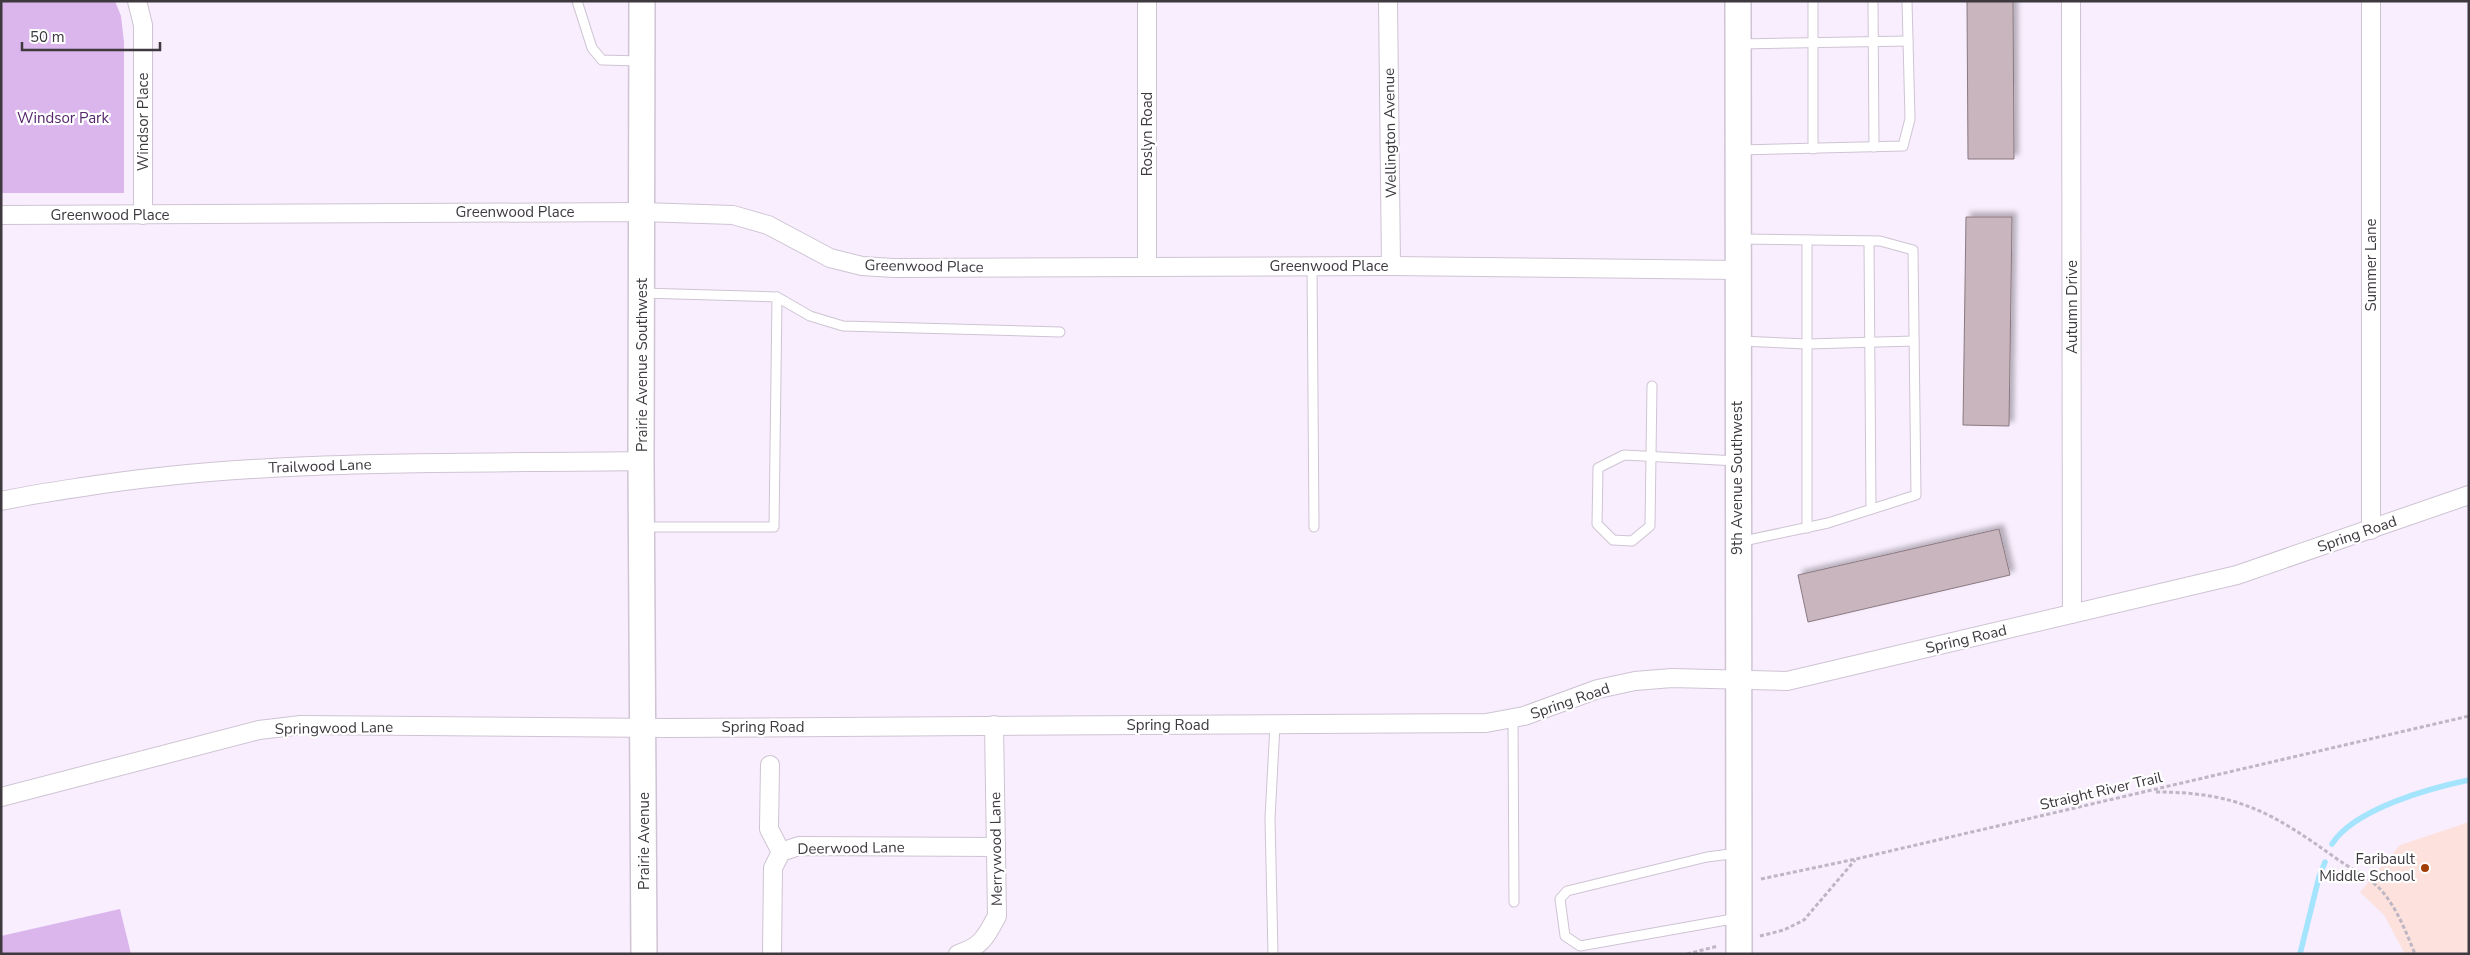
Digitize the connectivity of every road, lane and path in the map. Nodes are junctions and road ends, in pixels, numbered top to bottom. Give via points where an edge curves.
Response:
1 (137, 1) edge
2 (577, 1) edge
3 (642, 1) edge
4 (1147, 1) edge
5 (1388, 1) edge
6 (1738, 1) edge
7 (1813, 1) edge
8 (1873, 1) edge
9 (1907, 1) edge
10 (2071, 1) edge
11 (2370, 1) edge
12 (1908, 41) junction
13 (1872, 42) junction
14 (1813, 43) junction
15 (1738, 44) junction
16 (642, 62) junction
17 (1874, 147) junction
18 (1813, 149) junction
19 (1737, 150) junction
20 (642, 212) junction
21 (1, 215) edge
22 (143, 215) junction
23 (1737, 238) junction
24 (1807, 240) junction
25 (1869, 241) junction
26 (1147, 266) junction
27 (1312, 266) junction
28 (1391, 266) junction
29 (1737, 270) junction
30 (642, 293) junction
31 (777, 296) junction
32 (1060, 332) dead end
33 (1737, 341) junction
34 (1914, 342) junction
35 (1870, 343) junction
36 (1807, 344) junction
37 (1652, 386) dead end
38 (1652, 456) junction
39 (641, 461) junction
40 (1737, 461) junction
41 (2469, 495) edge
42 (1, 501) edge
43 (1871, 509) junction
44 (642, 527) junction
45 (1314, 527) dead end
46 (1807, 528) junction
47 (2370, 530) junction
48 (1737, 543) junction
49 (2072, 614) junction
50 (1737, 681) junction
51 (2469, 716) edge
52 (1513, 718) junction
53 (1275, 724) junction
54 (994, 726) junction
55 (644, 728) junction
56 (770, 765) dead end
57 (2151, 792) junction
58 (1, 797) edge
59 (996, 847) junction
60 (782, 852) junction
61 (1738, 853) junction
62 (1856, 859) junction
63 (1738, 883) junction
64 (1514, 902) dead end
65 (1739, 938) edge
66 (644, 954) edge
67 (772, 954) edge
68 (958, 954) edge
69 (1273, 954) edge
70 (1687, 954) edge
71 (2415, 954) edge

1 - 22 street, Windsor Place via 143,25
2 - 16 lane via 592,48 602,60
3 - 16 street, Prairie Avenue Southwest
4 - 26 street, Roslyn Road
5 - 28 street, Wellington Avenue
6 - 15 street, 9th Avenue Southwest
7 - 14 lane
8 - 13 lane
9 - 12 lane
10 - 49 street, Autumn Drive
11 - 47 street, Summer Lane
12 - 13 lane
12 - 17 lane via 1910,119 1903,146
13 - 14 lane
13 - 17 lane
14 - 15 lane
14 - 18 lane
15 - 19 street, 9th Avenue Southwest
16 - 20 street, Prairie Avenue Southwest
17 - 18 lane
18 - 19 lane
19 - 23 street, 9th Avenue Southwest
20 - 22 street, Greenwood Place
20 - 26 street, Greenwood Place via 733,215 768,225 830,258 862,266
20 - 30 street, Prairie Avenue Southwest
21 - 22 street, Greenwood Place
23 - 24 lane
23 - 29 street, 9th Avenue Southwest
24 - 25 lane
24 - 36 lane
25 - 34 lane via 1913,250
25 - 35 lane
26 - 27 street, Greenwood Place
27 - 28 street, Greenwood Place
27 - 45 lane
28 - 29 street, Greenwood Place
29 - 33 street, 9th Avenue Southwest
30 - 31 lane
30 - 39 street, Prairie Avenue Southwest
31 - 32 lane via 810,316 843,326
31 - 44 lane via 774,527
33 - 36 lane
33 - 40 street, 9th Avenue Southwest
34 - 35 lane
34 - 43 lane via 1916,495
35 - 36 lane
35 - 43 lane
36 - 46 lane
37 - 38 lane
38 - 38 lane via 1624,455 1598,468 1597,524 1613,540 1632,541 1650,526
38 - 40 lane
39 - 42 street, Trailwood Lane via 323,464 117,482
39 - 44 street, Prairie Avenue Southwest
40 - 48 street, 9th Avenue Southwest
41 - 47 street, Spring Road
43 - 46 lane
44 - 55 street, Prairie Avenue Southwest
46 - 48 lane
47 - 49 street, Spring Road via 2236,575
48 - 50 street, 9th Avenue Southwest
49 - 50 street, Spring Road via 1787,681
50 - 52 street, Spring Road via 1672,678 1635,681 1598,689
50 - 61 street, 9th Avenue Southwest
51 - 57 path, Straight River Trail
52 - 53 street, Spring Road via 1457,724
52 - 64 lane
53 - 54 street, Spring Road
53 - 69 lane via 1270,818
54 - 55 street, Spring Road
54 - 59 street, Merrywood Lane
55 - 58 street, Springwood Lane via 284,727 259,730
55 - 66 street, Prairie Avenue
56 - 60 street via 769,829
57 - 62 path, Straight River Trail
57 - 71 path via 2224,797 2279,819 2380,889 2394,909
59 - 60 street, Deerwood Lane via 799,846
59 - 68 street, Merrywood Lane via 996,916 985,938 970,950
60 - 67 street, Deerwood Lane via 773,868
61 - 63 street, 9th Avenue Southwest
61 - 65 lane via 1707,857 1567,892 1560,899 1565,936 1580,946
62 - 63 path, Straight River Trail
62 - 65 path via 1804,920 1784,930
63 - 65 street, 9th Avenue Southwest
65 - 70 path

